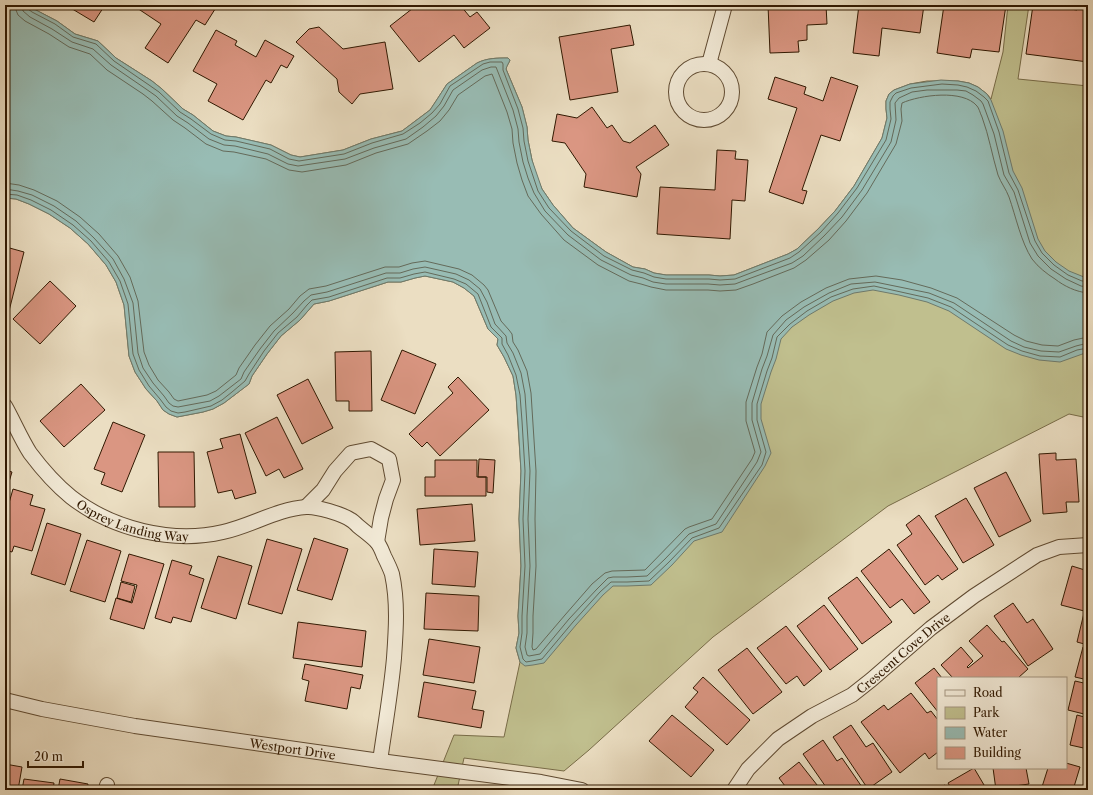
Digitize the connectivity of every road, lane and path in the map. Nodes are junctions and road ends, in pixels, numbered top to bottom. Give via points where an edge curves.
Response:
1 (725, 5) edge
2 (709, 64) dead end
3 (5, 406) edge
4 (307, 506) junction
5 (377, 542) junction
6 (1088, 545) edge
7 (5, 700) edge
8 (380, 760) junction
9 (540, 786) edge
10 (581, 790) edge
11 (734, 790) edge

1 - 2 street
3 - 4 street, Osprey Landing Way via 29,451 56,483 91,510 136,529 156,534 202,536
4 - 5 street, Osprey Landing Way via 331,511 350,519
4 - 5 street via 323,490 351,453 371,449 389,459 393,480 381,518
5 - 8 street, Osprey Landing Way via 391,572 396,594 391,691
6 - 11 street, Crescent Cove Drive via 1059,547 1037,555 974,596 931,628 852,695 812,716 778,739 748,769
7 - 8 street, Westport Drive via 135,726
8 - 9 street, Westport Drive
9 - 10 street, Westport Drive

